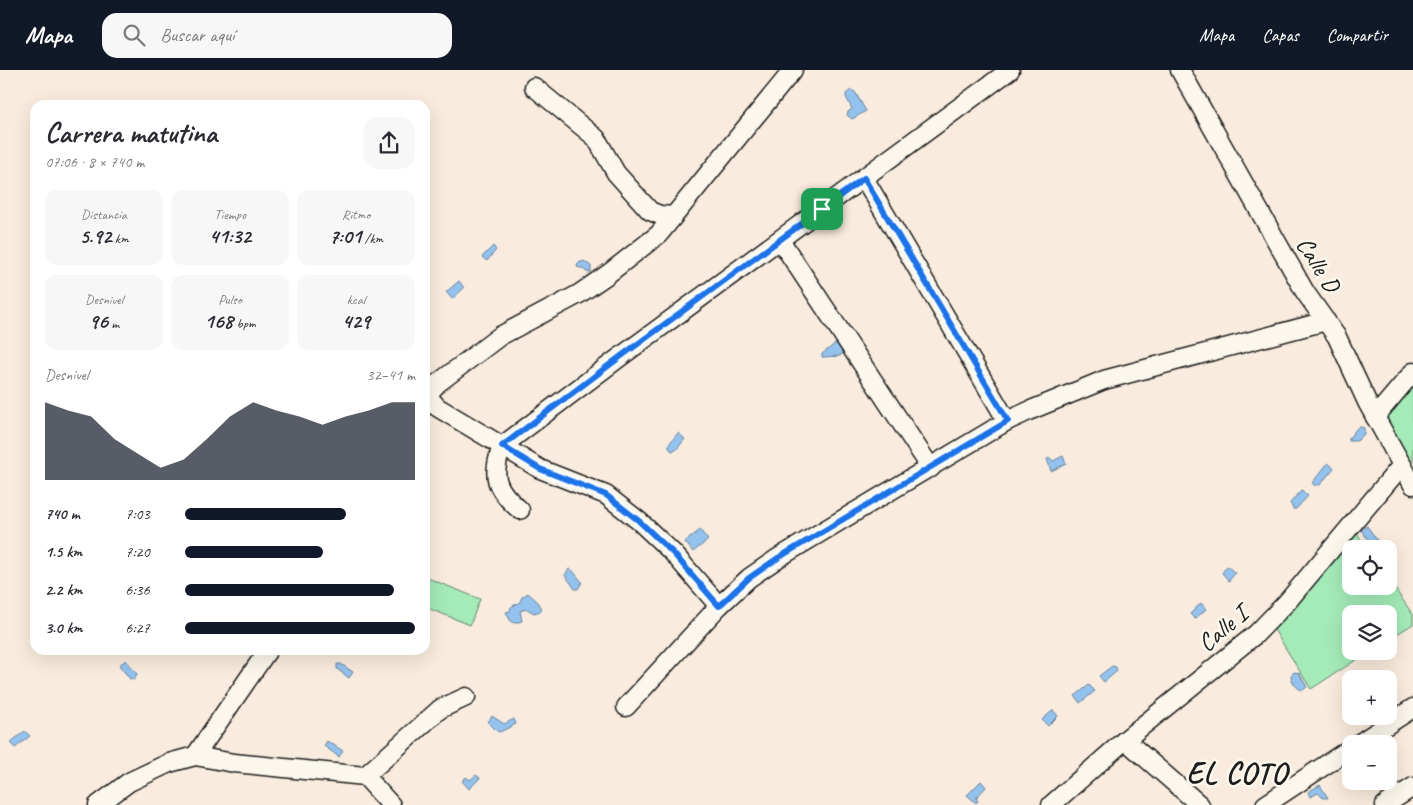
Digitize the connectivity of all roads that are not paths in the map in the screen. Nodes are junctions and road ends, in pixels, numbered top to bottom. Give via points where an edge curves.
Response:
1 (793, 70) edge
2 (1010, 70) edge
3 (1180, 70) edge
4 (534, 87) dead end
5 (864, 178) junction
6 (674, 216) junction
7 (780, 240) junction
8 (1326, 321) junction
9 (1413, 372) edge
10 (430, 392) edge
11 (430, 400) edge
12 (1375, 416) junction
13 (1008, 421) junction
14 (502, 446) junction
15 (1402, 465) junction
16 (930, 468) junction
17 (1413, 485) edge
18 (520, 510) dead end
19 (719, 606) junction
20 (265, 655) edge
21 (466, 697) dead end
22 (626, 707) dead end
23 (1413, 708) edge
24 (1372, 735) edge
25 (1125, 740) junction
26 (1342, 754) edge
27 (195, 756) junction
28 (365, 776) junction
29 (1413, 787) edge
30 (98, 805) edge
31 (391, 805) edge
32 (1051, 805) edge
33 (1200, 805) edge
34 (1265, 805) edge
35 (1385, 805) edge

1 - 6 street
2 - 5 street
3 - 8 street, Calle D via 1305,292
4 - 6 street via 596,138 616,173 650,211
5 - 7 street
5 - 13 street
6 - 10 street via 658,234 608,274 579,294 500,336
7 - 14 street
7 - 16 street
8 - 12 street, Calle D via 1337,336
8 - 13 street via 1104,380
9 - 12 street
11 - 14 street
12 - 15 street, Calle D
13 - 16 street
14 - 18 street via 496,463 497,485
14 - 19 street via 540,469 606,495 673,553
15 - 17 street, Calle D
15 - 25 street, Calle I via 1287,602 1256,634
16 - 19 street via 778,558 749,578
19 - 22 street
20 - 27 street
21 - 28 street via 440,709
23 - 24 street
25 - 32 street, Calle I
25 - 33 street
26 - 34 street
27 - 28 street
27 - 30 street via 169,763 129,782
28 - 31 street
29 - 35 street

